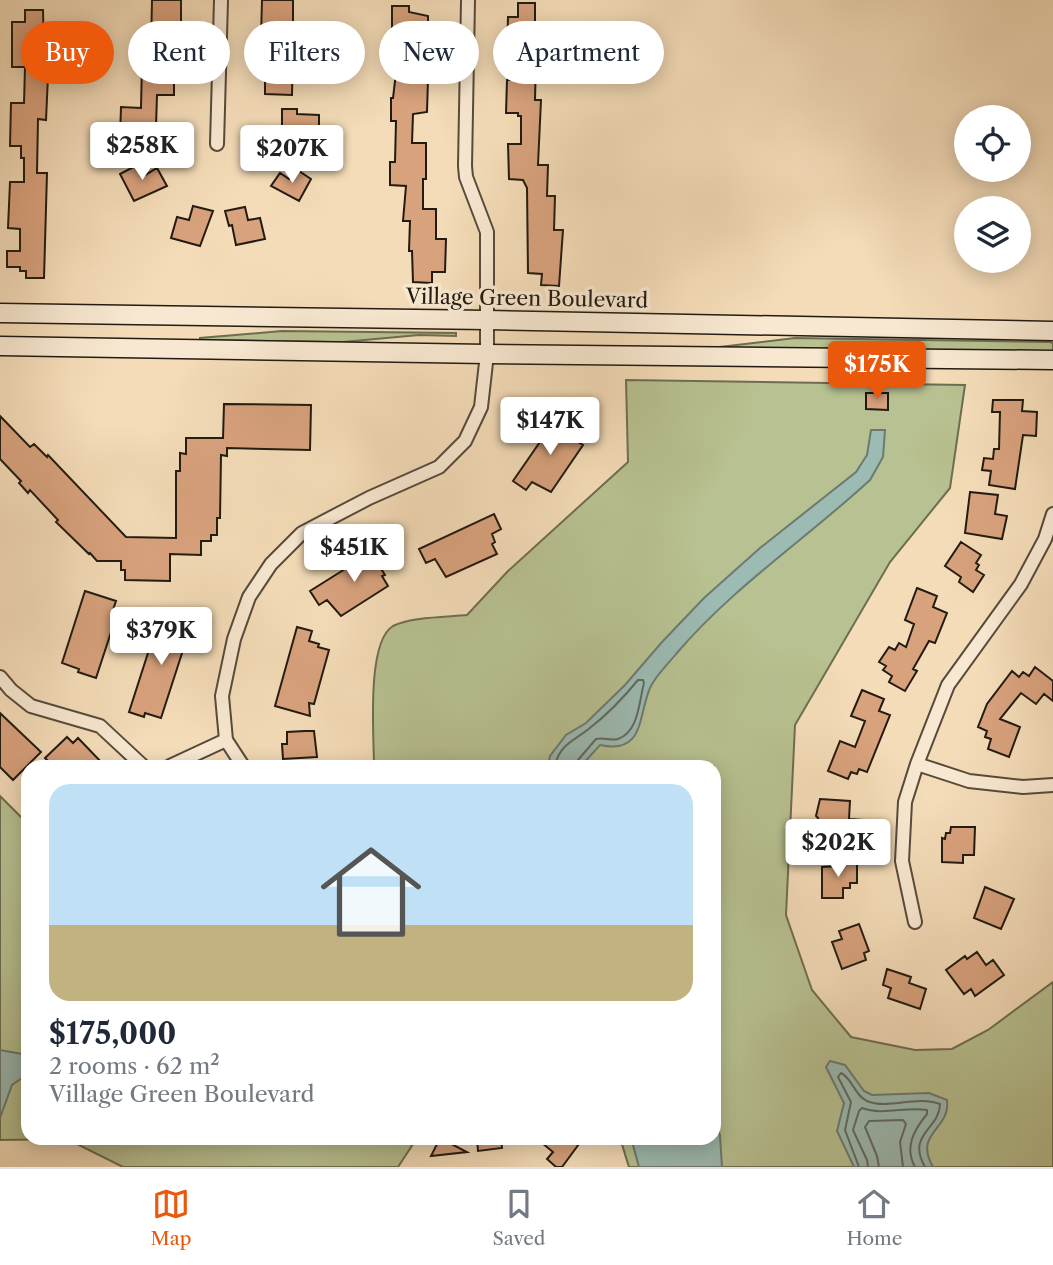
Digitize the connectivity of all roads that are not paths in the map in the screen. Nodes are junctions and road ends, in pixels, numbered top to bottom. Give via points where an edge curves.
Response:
1 (221, 0) edge
2 (468, 0) edge
3 (217, 144) dead end
4 (0, 313) edge
5 (487, 320) junction
6 (1053, 331) edge
7 (0, 346) edge
8 (487, 355) junction
9 (1053, 360) edge
10 (1053, 514) edge
11 (0, 677) edge
12 (226, 740) junction
13 (137, 760) edge
14 (183, 760) edge
15 (239, 760) edge
16 (917, 764) junction
17 (1053, 785) edge
18 (915, 922) dead end

1 - 3 street
2 - 5 street via 465,166 486,232
4 - 5 street, Village Green Boulevard
5 - 6 street, Village Green Boulevard
5 - 8 street
7 - 8 street
8 - 9 street
8 - 12 street via 481,407 466,441 439,467 302,533 271,564 249,597 234,639 222,696
10 - 16 street via 1021,584 948,685
11 - 13 street via 32,706 100,726
12 - 14 street
12 - 15 street
16 - 17 street via 969,781
16 - 18 street via 905,802 902,861

